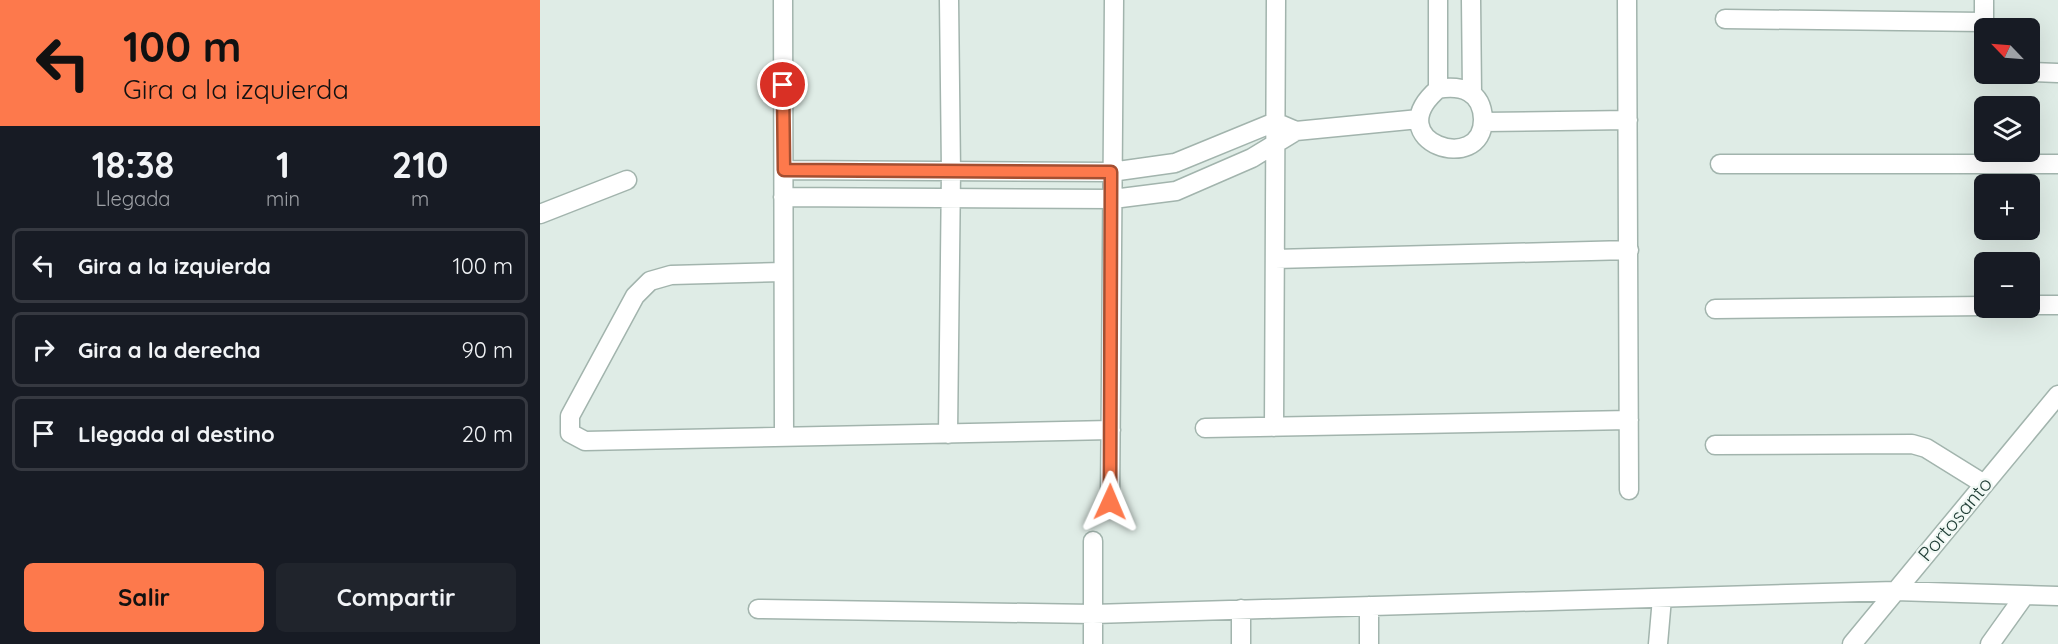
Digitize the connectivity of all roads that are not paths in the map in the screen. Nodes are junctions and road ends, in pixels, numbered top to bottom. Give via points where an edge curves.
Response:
1 (783, 0) edge
2 (949, 0) edge
3 (1114, 0) edge
4 (1276, 0) edge
5 (1438, 0) edge
6 (1471, 0) edge
7 (1628, 0) edge
8 (1984, 0) edge
9 (1984, 18) edge
10 (1725, 19) dead end
11 (1974, 25) edge
12 (2040, 72) edge
13 (2058, 73) edge
14 (1438, 89) junction
15 (1472, 93) junction
16 (1419, 118) junction
17 (1628, 120) junction
18 (1275, 122) junction
19 (1483, 122) junction
20 (1296, 131) junction
21 (1276, 144) junction
22 (1720, 164) dead end
23 (2058, 164) edge
24 (784, 170) junction
25 (951, 171) junction
26 (1111, 172) junction
27 (627, 180) dead end
28 (783, 197) junction
29 (950, 198) junction
30 (1113, 199) junction
31 (540, 214) edge
32 (1629, 250) junction
33 (1275, 259) junction
34 (783, 273) junction
35 (2040, 305) edge
36 (2058, 305) edge
37 (1974, 306) edge
38 (1715, 309) dead end
39 (2058, 395) edge
40 (1629, 420) junction
41 (1274, 427) junction
42 (1205, 429) dead end
43 (1111, 430) junction
44 (948, 434) junction
45 (784, 437) junction
46 (1715, 445) dead end
47 (1984, 484) junction
48 (1629, 490) dead end
49 (1110, 502) dead end
50 (1093, 541) dead end
51 (1895, 591) junction
52 (2025, 595) junction
53 (2058, 596) edge
54 (1662, 598) junction
55 (1369, 606) junction
56 (758, 609) dead end
57 (1241, 609) junction
58 (1093, 614) junction
59 (1093, 644) edge
60 (1241, 644) edge
61 (1369, 644) edge
62 (1658, 644) edge
63 (1852, 644) edge
64 (1990, 644) edge

1 - 24 street
2 - 25 street
3 - 26 street
4 - 18 street
5 - 14 street
6 - 15 street
7 - 17 street
8 - 9 street
10 - 11 street
12 - 13 street
14 - 15 street via 1455,86
14 - 16 street via 1424,101
15 - 19 street via 1481,106
16 - 19 street via 1423,134 1434,146 1449,150 1465,147 1477,136
16 - 20 street
17 - 19 street
17 - 32 street
18 - 20 street
18 - 21 street
18 - 26 street via 1176,163
20 - 21 street
21 - 30 street via 1176,191
21 - 33 street
22 - 23 street
24 - 25 street
24 - 28 street
25 - 26 street
25 - 29 street
26 - 30 street
27 - 31 street
28 - 29 street
28 - 34 street
29 - 30 street
29 - 44 street
30 - 43 street
32 - 33 street
32 - 40 street
33 - 41 street
34 - 45 street
34 - 45 street via 671,275 650,281 635,296 570,416 570,433 585,441
35 - 36 street
37 - 38 street
39 - 47 street, Portosanto
40 - 41 street
40 - 48 street
41 - 42 street
43 - 44 street
43 - 49 street
44 - 45 street
46 - 47 street via 1912,444 1926,448
47 - 51 street, Portosanto
50 - 58 street
51 - 52 street
51 - 54 street
51 - 63 street, Portosanto
52 - 53 street
52 - 64 street
54 - 55 street
54 - 62 street
55 - 57 street
55 - 61 street
56 - 58 street
57 - 58 street
57 - 60 street
58 - 59 street

